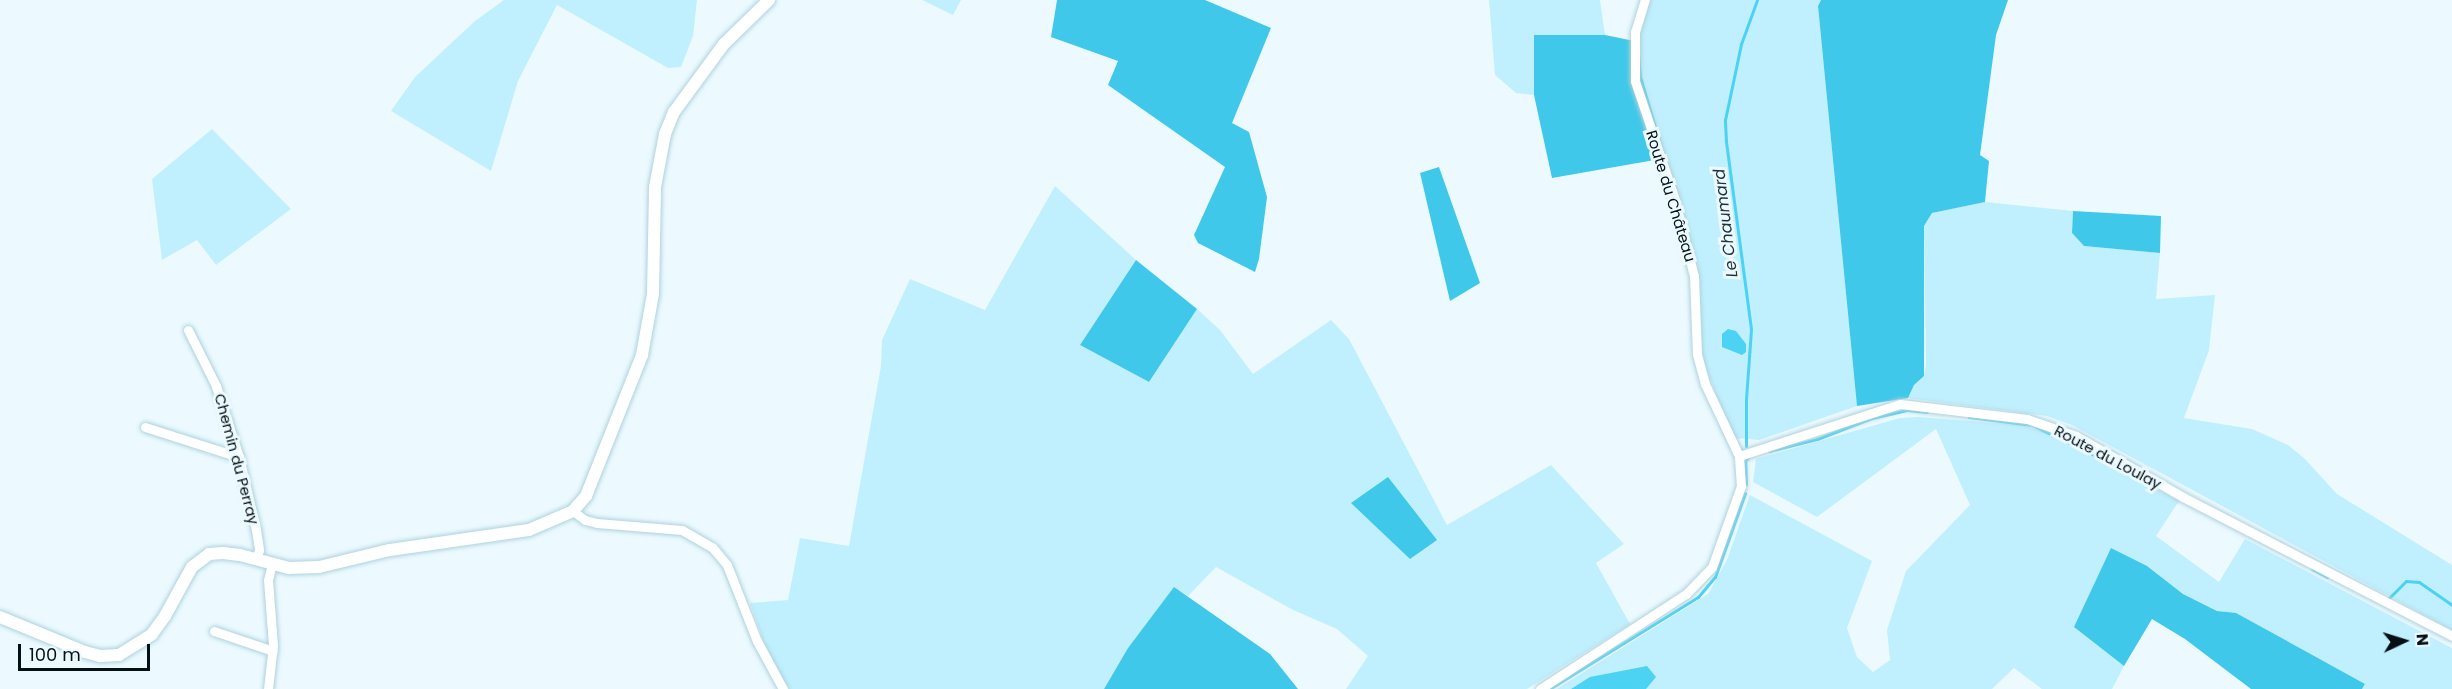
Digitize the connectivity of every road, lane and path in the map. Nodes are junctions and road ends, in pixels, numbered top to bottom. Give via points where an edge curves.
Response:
1 (769, 0) edge
2 (1645, 0) edge
3 (189, 330) dead end
4 (145, 427) dead end
5 (1738, 456) junction
6 (239, 457) junction
7 (573, 511) junction
8 (256, 559) junction
9 (272, 564) junction
10 (0, 617) edge
11 (214, 631) dead end
12 (2452, 636) edge
13 (273, 651) junction
14 (268, 689) edge
15 (783, 689) edge
16 (1540, 689) edge

1 - 7 street via 724,44 675,112 665,134 655,187 653,294 642,355 586,496
2 - 5 street, Route du Château via 1635,32 1635,81 1674,197 1694,276 1697,354 1705,384
3 - 6 street, Chemin du Perray via 216,386
4 - 6 street
5 - 12 street, Route du Loulay via 1900,404 2027,419 2076,436 2183,497
5 - 16 street, Route du Château via 1741,486 1712,567 1686,594
6 - 8 street, Chemin du Perray via 256,530
7 - 9 street via 529,530 390,550 340,564 289,568
7 - 15 street via 597,523 682,531 711,547 727,565 757,640
8 - 9 street
8 - 10 street via 223,553 199,560 152,634 119,655 86,652
9 - 13 street via 268,580
11 - 13 street
13 - 14 street

